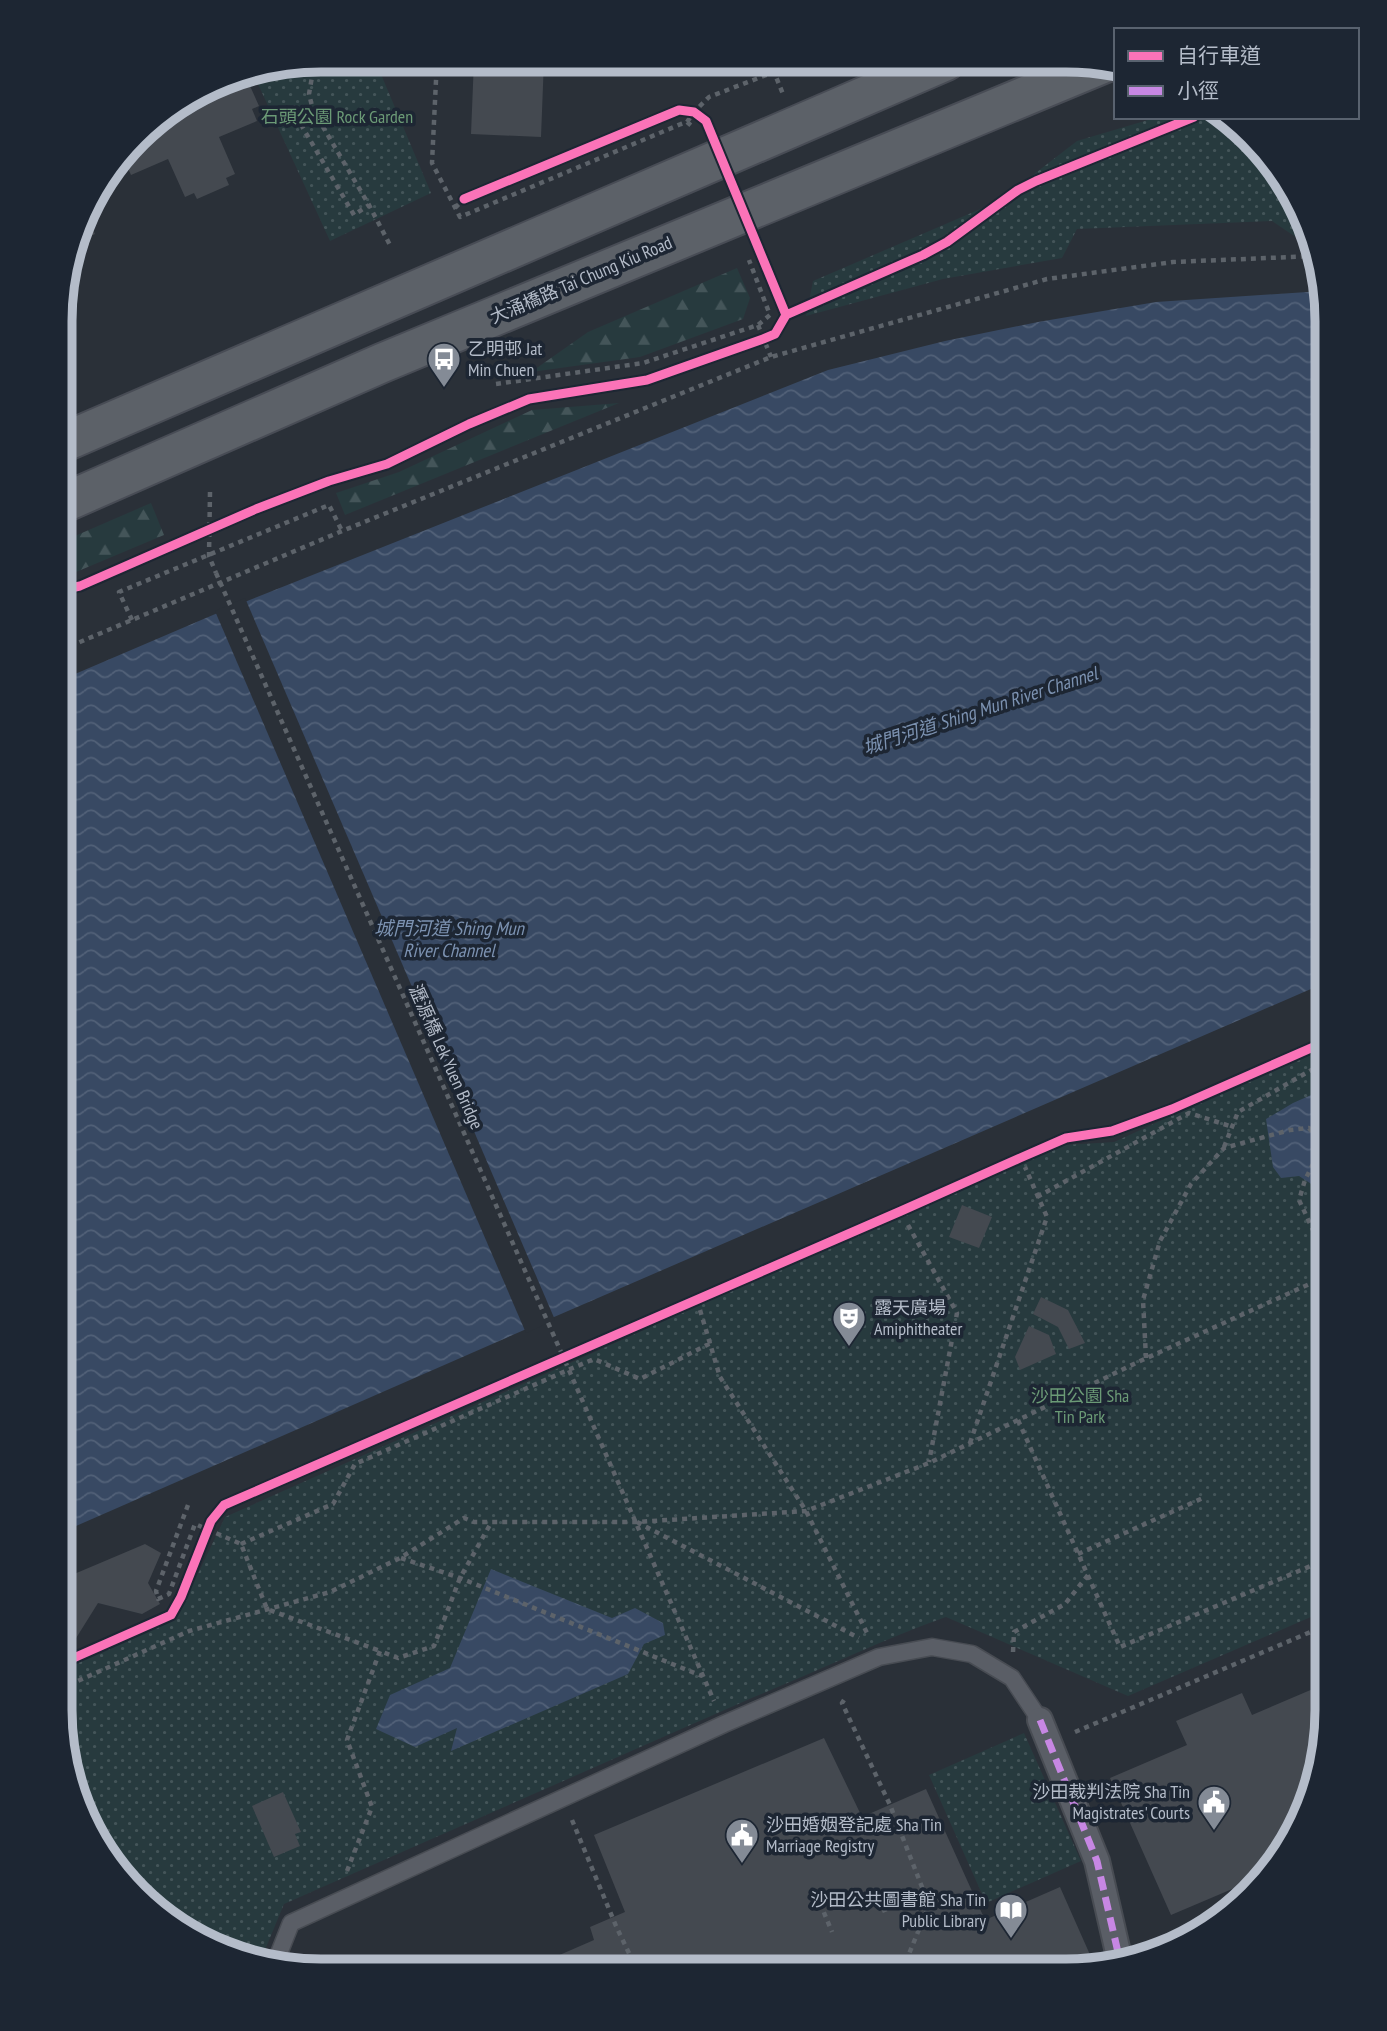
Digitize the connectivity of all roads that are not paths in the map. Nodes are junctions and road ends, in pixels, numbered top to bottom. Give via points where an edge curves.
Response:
1 (921, 72) edge
2 (1083, 72) edge
3 (72, 439) edge
4 (72, 499) edge
5 (1040, 1720) joint
6 (1118, 1953) edge
7 (278, 1955) edge

1 - 3 main road
2 - 4 main road, 大涌橋路 Tai Chung Kiu Road via 382,363
5 - 6 street via 1097,1861
5 - 7 lane via 1012,1678 972,1654 932,1647 879,1657 291,1923

